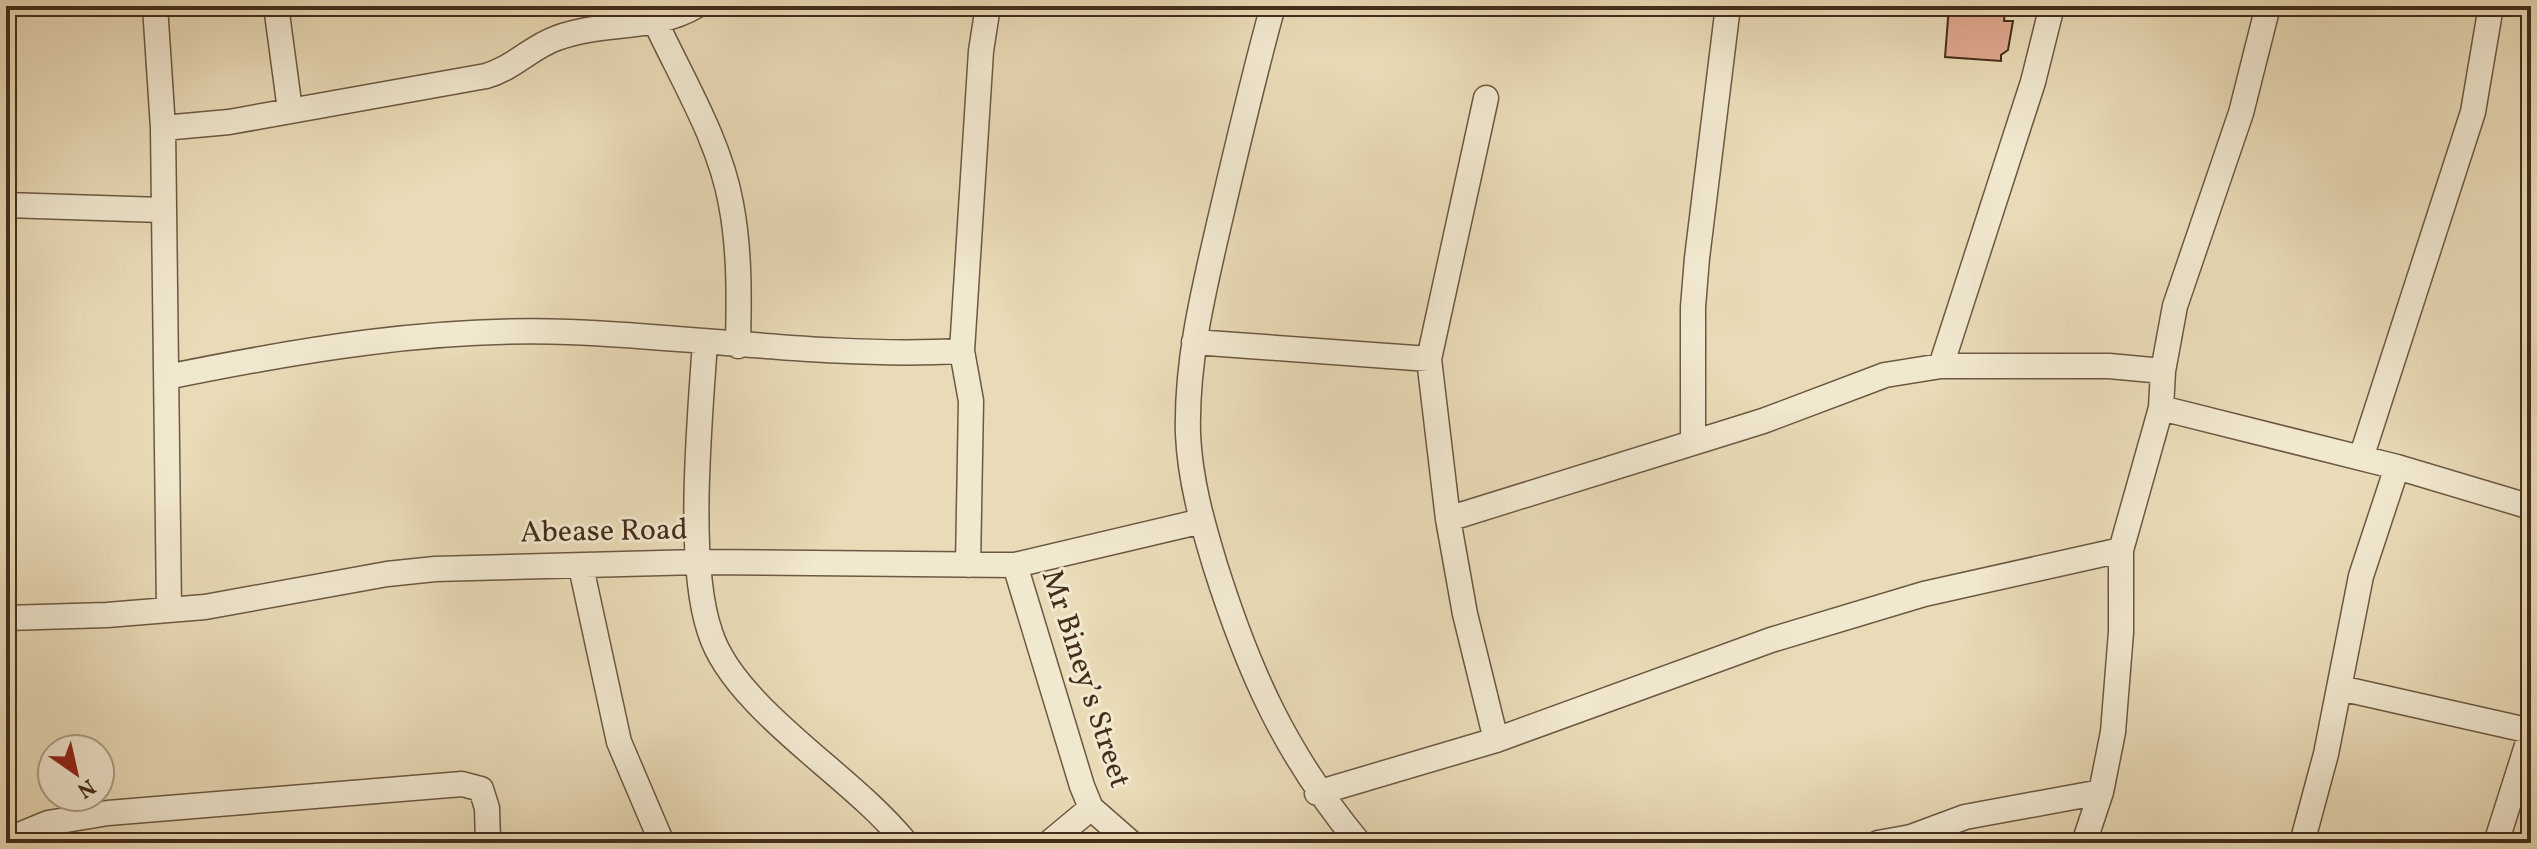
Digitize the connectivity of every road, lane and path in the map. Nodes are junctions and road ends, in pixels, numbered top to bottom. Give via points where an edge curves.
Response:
1 (155, 6) edge
2 (276, 6) edge
3 (696, 6) edge
4 (988, 6) edge
5 (1273, 6) edge
6 (1728, 6) edge
7 (2052, 6) edge
8 (2185, 6) edge
9 (2491, 6) edge
10 (2267, 12) edge
11 (655, 21) junction
12 (1486, 98) dead end
13 (290, 110) junction
14 (163, 128) junction
15 (6, 205) edge
16 (162, 210) junction
17 (705, 342) junction
18 (1194, 342) junction
19 (738, 346) junction
20 (962, 351) junction
21 (1429, 359) junction
22 (1941, 366) junction
23 (2163, 371) junction
24 (167, 377) junction
25 (2161, 408) junction
26 (1693, 441) junction
27 (2361, 458) junction
28 (2397, 467) junction
29 (2531, 507) edge
30 (1448, 519) junction
31 (1202, 521) junction
32 (2121, 550) junction
33 (699, 562) junction
34 (968, 565) junction
35 (1015, 565) junction
36 (581, 567) junction
37 (169, 610) junction
38 (6, 618) edge
39 (2340, 688) junction
40 (2531, 732) edge
41 (1496, 740) junction
42 (2101, 792) junction
43 (1317, 793) junction
44 (1091, 808) junction
45 (17, 843) edge
46 (488, 843) edge
47 (662, 843) edge
48 (906, 843) edge
49 (1049, 843) edge
50 (1131, 843) edge
51 (1359, 843) edge
52 (1878, 843) edge
53 (2084, 843) edge
54 (2302, 843) edge
55 (2496, 843) edge

1 - 14 street
2 - 13 street
3 - 11 street
4 - 20 street
5 - 18 street
6 - 26 street via 1695,283
7 - 22 street via 2033,82
8 - 10 path
9 - 27 street via 2473,112
10 - 23 street via 2241,113 2175,306
11 - 13 street via 555,38 486,76
11 - 19 street via 731,203
12 - 21 street
13 - 14 street
14 - 16 street
15 - 16 street
16 - 24 street
17 - 19 street
17 - 24 street via 570,332 417,336
17 - 33 street
18 - 21 street
18 - 31 street via 1188,435
19 - 20 street via 883,354
20 - 34 street via 971,401
21 - 30 street
22 - 23 street
22 - 26 street via 1885,375
23 - 25 street
24 - 37 street
25 - 27 street
25 - 32 street
26 - 30 street
27 - 28 street
28 - 29 street
28 - 39 street via 2361,576
30 - 41 street
31 - 35 street, Abease Road
31 - 43 street via 1247,659
32 - 41 street via 1924,594 1801,631
32 - 42 street via 2113,732
33 - 34 street, Abease Road
33 - 36 street, Abease Road
33 - 48 street via 705,616 731,672 792,739 883,816
34 - 35 street, Abease Road
35 - 44 street, Mr Biney’s Street
36 - 37 street, Abease Road via 387,574
36 - 47 street via 619,742
37 - 38 street, Abease Road
39 - 40 street
39 - 54 street
40 - 55 street
41 - 43 street
42 - 52 street via 1977,815
42 - 53 street
43 - 51 street
44 - 49 street
44 - 50 street, Mr Biney’s Street
45 - 46 street via 19,835 48,823 108,813 462,784 481,789

